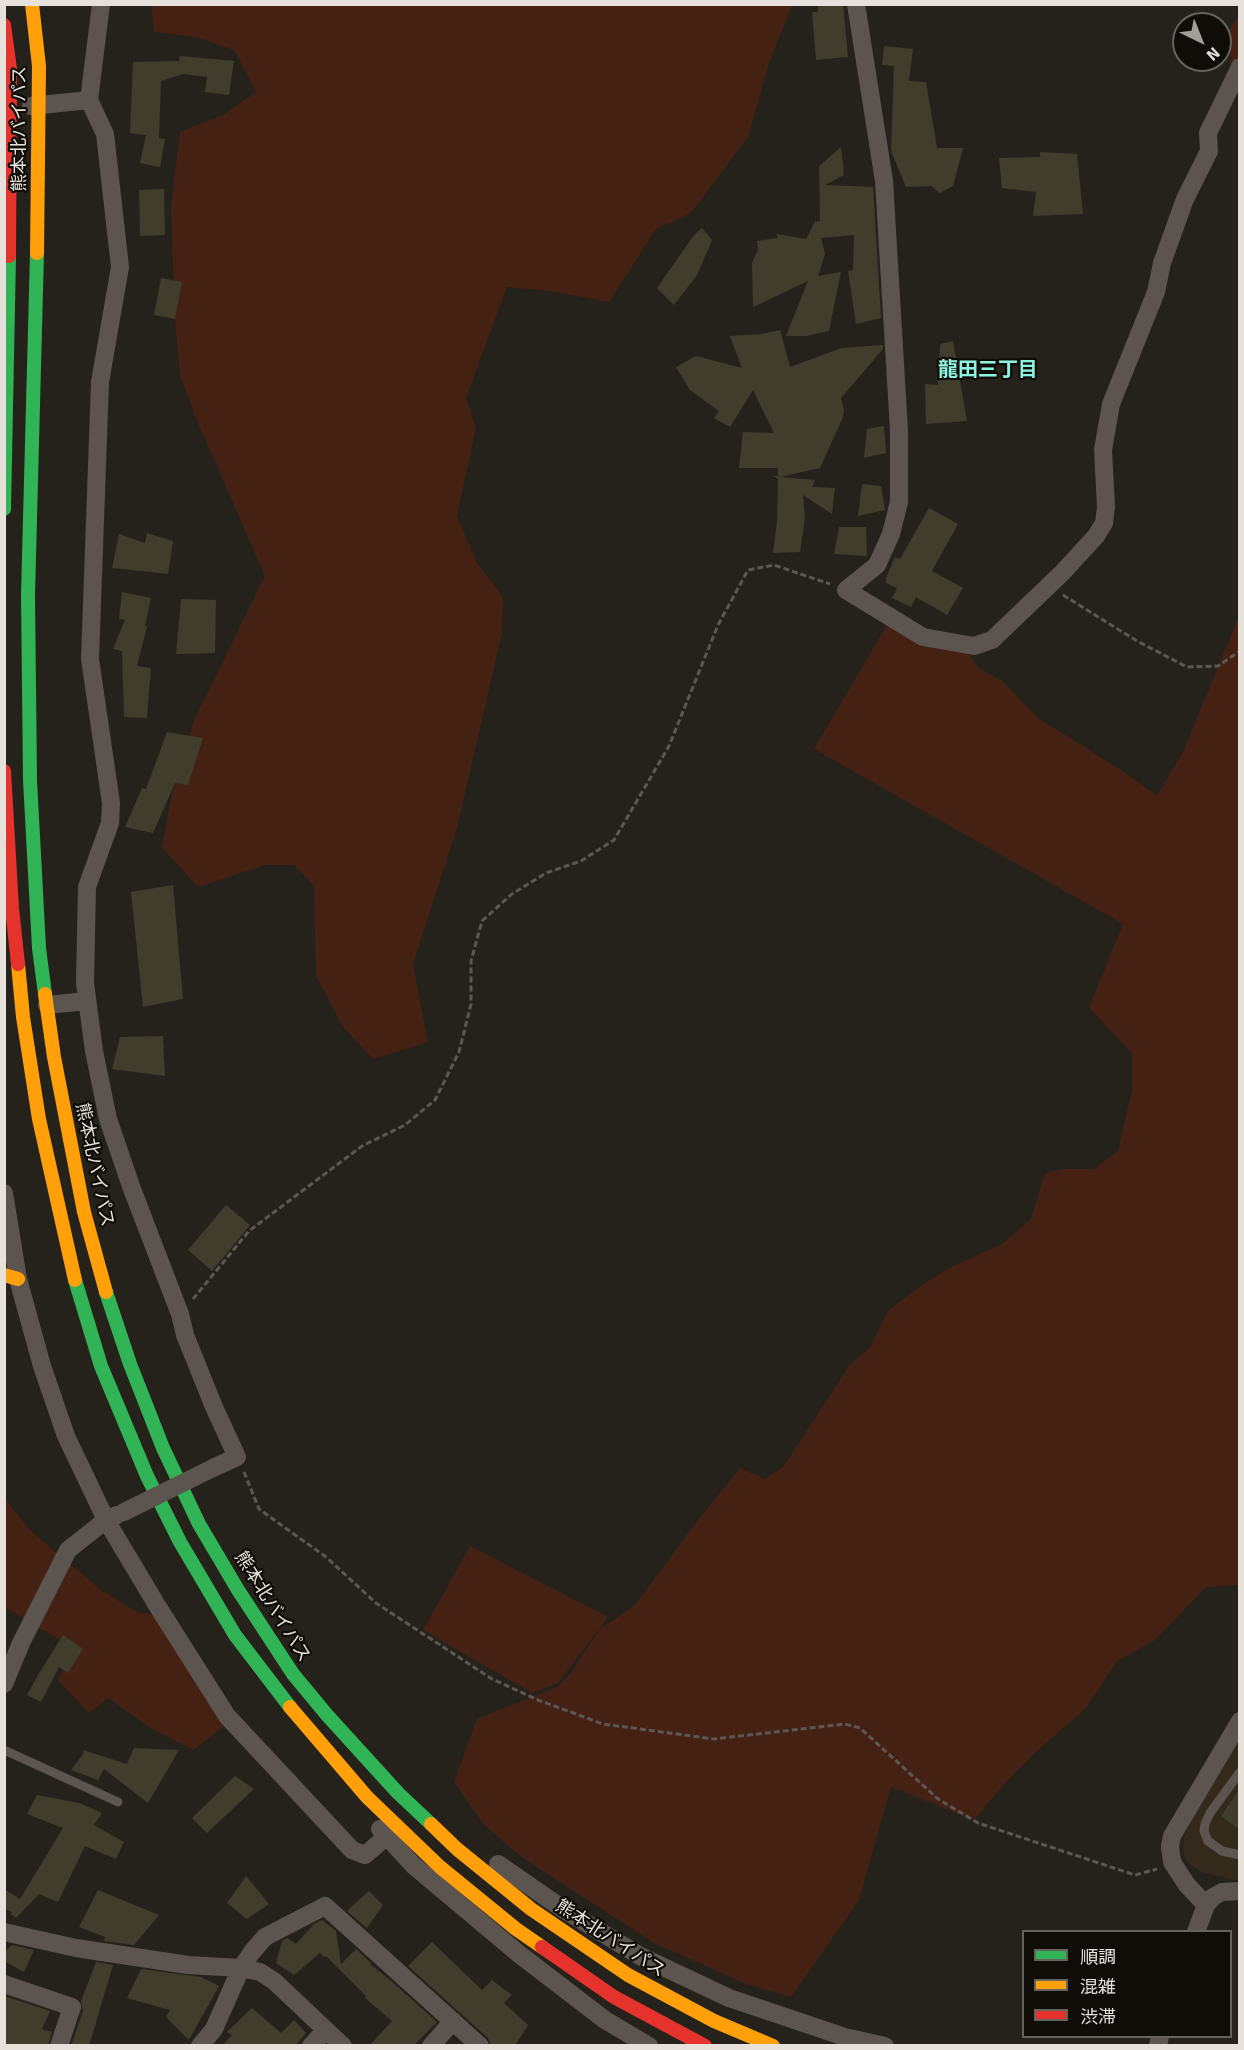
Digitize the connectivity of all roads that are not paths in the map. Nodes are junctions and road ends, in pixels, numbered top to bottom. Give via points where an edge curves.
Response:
1 (32, 4) edge
2 (102, 4) edge
3 (856, 4) edge
4 (4, 25) edge
5 (1239, 67) edge
6 (89, 100) junction
7 (39, 105) junction
8 (7, 108) edge
9 (4, 509) edge
10 (4, 771) edge
11 (5, 815) edge
12 (87, 1001) junction
13 (47, 1005) junction
14 (4, 1193) edge
15 (11, 1277) edge
16 (106, 1521) junction
17 (235, 1635) junction
18 (4, 1684) edge
19 (327, 1715) junction
20 (1239, 1721) edge
21 (4, 1750) edge
22 (1239, 1772) edge
23 (1192, 1801) junction
24 (118, 1802) dead end
25 (1210, 1813) junction
26 (387, 1836) junction
27 (1239, 1855) edge
28 (1239, 1891) edge
29 (1206, 1905) junction
30 (1197, 1930) edge
31 (4, 1932) edge
32 (241, 1968) junction
33 (4, 1984) edge
34 (453, 2022) junction
35 (326, 2030) junction
36 (59, 2046) edge
37 (200, 2046) edge
38 (311, 2046) edge
39 (343, 2046) edge
40 (431, 2046) edge
41 (480, 2046) edge
42 (649, 2046) edge
43 (705, 2046) edge
44 (774, 2046) edge
45 (885, 2046) edge

1 - 7 highway, 熊本北バイパス
2 - 6 street
3 - 5 street via 884,181 899,430 899,502 878,565 846,590 923,637 974,646 992,640 1049,586 1104,523 1103,450 1111,404 1156,292 1185,199 1209,151 1208,133
4 - 8 highway, 熊本北バイパス via 10,69
6 - 7 street
6 - 12 street via 105,134 120,267 100,382 90,659 111,803 110,823 87,887
7 - 8 street
7 - 13 highway, 熊本北バイパス via 28,606 30,780 39,948
8 - 9 highway, 熊本北バイパス
10 - 11 highway
11 - 17 highway via 23,1017 39,1119 75,1282 101,1366 147,1476 180,1542
12 - 13 street
12 - 16 street, bridge via 108,1119 185,1335 237,1457
13 - 19 highway, 熊本北バイパス via 84,1212 106,1294 163,1448 199,1524 238,1590 292,1674
14 - 15 street
15 - 16 street via 66,1436
16 - 18 street via 68,1550
16 - 26 street via 227,1716 352,1850 364,1855
17 - 26 street via 294,1732
17 - 43 highway via 288,1705 367,1797 440,1867 516,1929 614,1997
19 - 44 highway, 熊本北バイパス via 398,1793 457,1849 531,1909 628,1975 714,2021
19 - 45 street via 477,1850 640,1956 729,1998 845,2037
20 - 23 street
21 - 24 lane
22 - 25 lane
23 - 25 lane
23 - 29 street via 1172,1836 1172,1862
25 - 27 lane via 1204,1831 1208,1841 1222,1851
26 - 42 street via 413,1865 519,1954 605,2020
28 - 29 street via 1222,1892
29 - 30 street
31 - 32 street via 76,1948 188,1965
32 - 34 street via 265,1937 325,1906
32 - 35 street via 260,1972 274,1981
32 - 37 street via 214,2029
33 - 36 street via 72,2007
34 - 40 street
34 - 41 street
35 - 38 street
35 - 39 street

